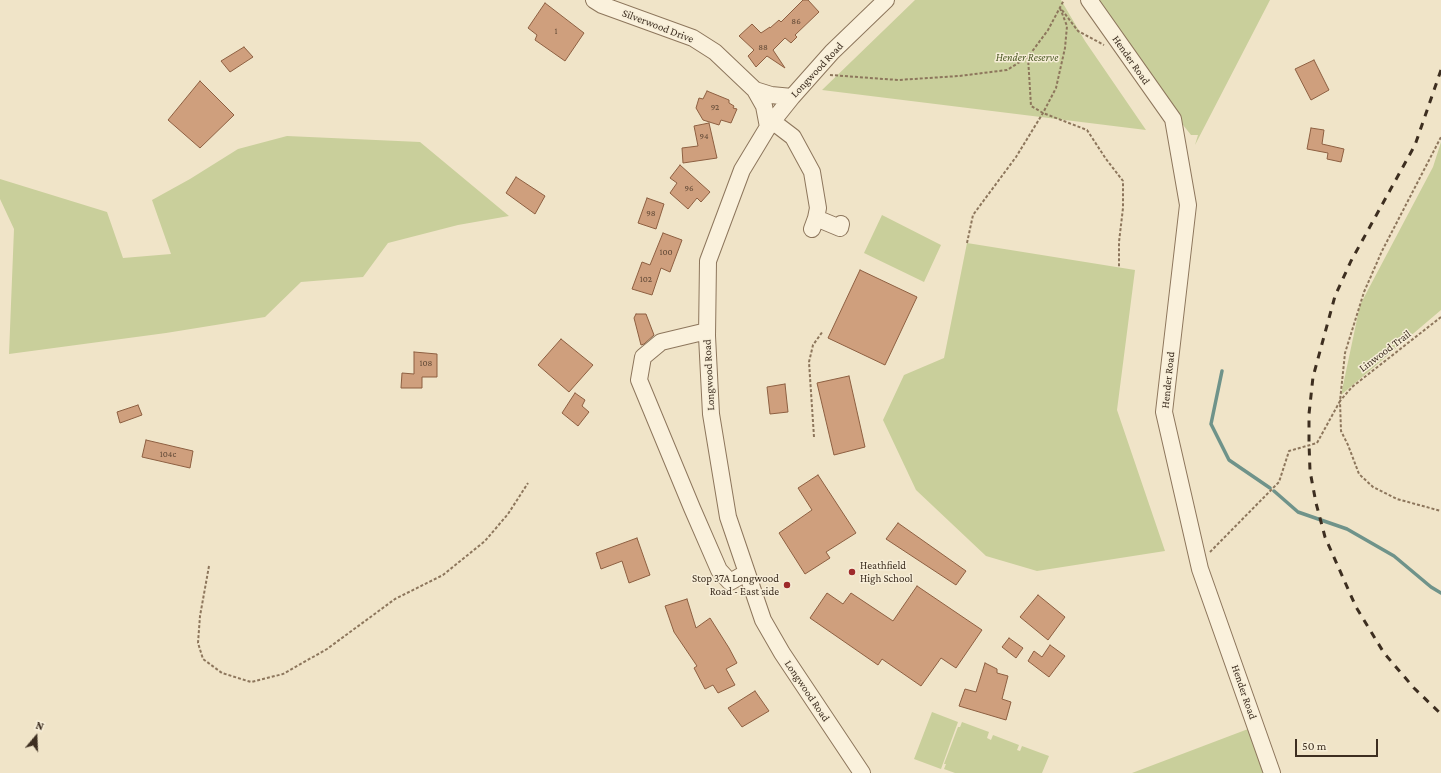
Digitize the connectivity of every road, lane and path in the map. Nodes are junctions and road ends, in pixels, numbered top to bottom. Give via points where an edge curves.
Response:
1 (594, 0) edge
2 (886, 0) edge
3 (1064, 0) edge
4 (1089, 0) edge
5 (1060, 7) junction
6 (1125, 51) junction
7 (1028, 57) junction
8 (812, 73) junction
9 (755, 90) junction
10 (792, 97) junction
11 (1043, 113) junction
12 (770, 124) junction
13 (1441, 137) edge
14 (841, 224) dead end
15 (967, 243) dead end
16 (1119, 267) dead end
17 (1441, 317) edge
18 (707, 331) junction
19 (823, 331) dead end
20 (1340, 401) junction
21 (814, 437) dead end
22 (528, 483) dead end
23 (1441, 511) edge
24 (209, 566) dead end
25 (1200, 569) junction
26 (746, 573) junction
27 (862, 773) edge
28 (1272, 773) edge

1 - 9 street, Silverwood Drive via 693,38 715,52
2 - 8 street, Longwood Road
3 - 5 path
4 - 6 street, Hender Road
5 - 6 path via 1078,31 1101,44
5 - 7 path via 1048,30
5 - 11 path via 1067,26 1064,48 1056,88
6 - 25 street, Hender Road via 1173,120 1188,204 1164,412
7 - 8 path via 1006,70 959,76 898,80
7 - 11 path via 1031,106
8 - 10 street, Longwood Road
9 - 10 street, Silverwood Drive
9 - 12 street, Silverwood Drive
10 - 12 street, Longwood Road
11 - 15 path via 1016,156 973,215
11 - 16 path via 1087,130 1123,181
12 - 14 street via 793,137 812,172 818,208 814,224 840,228
12 - 18 street, Longwood Road via 742,170 708,261
13 - 20 path via 1382,251 1364,292 1345,353
17 - 20 path, Linwood Trail via 1352,386
18 - 26 street, Longwood Road via 711,414 728,517
18 - 26 street via 661,342 643,357 639,380 719,570 730,582
19 - 21 path via 813,345 809,362
20 - 23 path via 1341,431 1359,474 1373,487 1397,499
20 - 25 path via 1317,443 1289,451 1279,482 1208,553
22 - 24 path via 508,514 485,541 443,575 395,599 327,649 283,674 251,682 222,672 203,659 198,643
25 - 28 street, Hender Road
26 - 27 street, Longwood Road via 763,620 782,653

